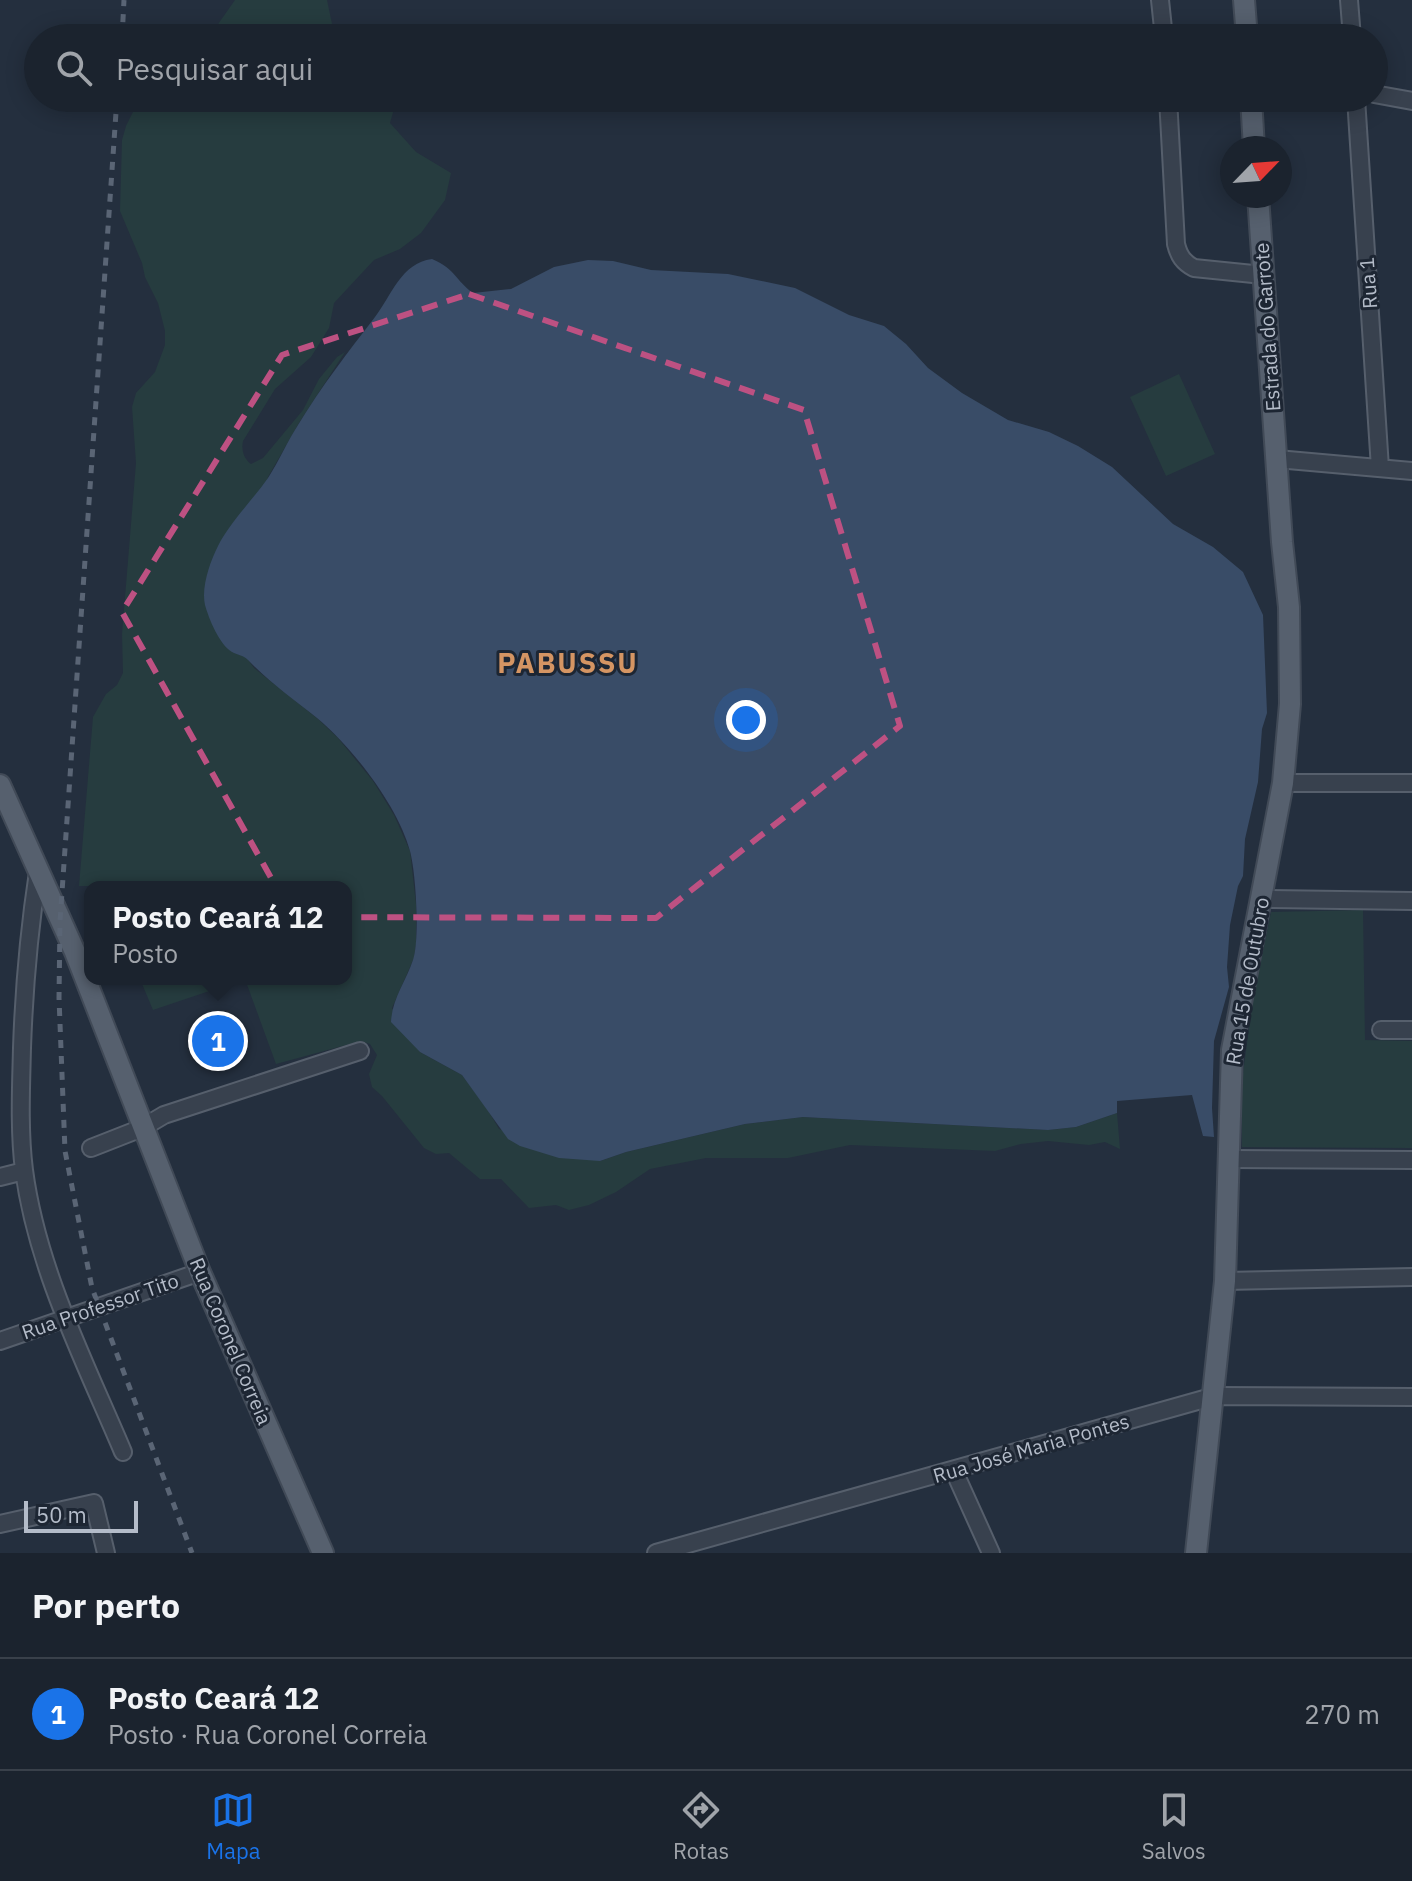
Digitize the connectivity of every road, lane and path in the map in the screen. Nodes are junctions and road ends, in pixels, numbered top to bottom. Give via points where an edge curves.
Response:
1 (1160, 0) edge
2 (1244, 0) edge
3 (1349, 0) edge
4 (1163, 24) edge
5 (1246, 24) edge
6 (1351, 24) edge
7 (1388, 97) edge
8 (1412, 101) edge
9 (1169, 112) edge
10 (1252, 112) edge
11 (1357, 112) edge
12 (1253, 136) edge
13 (1259, 208) edge
14 (1263, 275) junction
15 (1277, 459) junction
16 (1380, 468) junction
17 (1412, 471) edge
18 (1283, 783) junction
19 (1412, 783) edge
20 (1, 790) edge
21 (38, 872) junction
22 (1262, 899) junction
23 (1412, 901) edge
24 (84, 976) edge
25 (88, 985) edge
26 (1381, 1030) dead end
27 (1412, 1030) edge
28 (360, 1051) dead end
29 (142, 1128) junction
30 (91, 1148) dead end
31 (1228, 1159) junction
32 (1412, 1160) edge
33 (24, 1171) junction
34 (0, 1177) edge
35 (200, 1272) junction
36 (1412, 1277) edge
37 (1225, 1281) junction
38 (66, 1318) junction
39 (0, 1341) edge
40 (1215, 1396) junction
41 (1412, 1397) edge
42 (123, 1452) dead end
43 (954, 1471) junction
44 (0, 1524) edge
45 (106, 1553) edge
46 (323, 1553) edge
47 (656, 1553) edge
48 (991, 1553) edge
49 (1196, 1553) edge

1 - 4 street
2 - 5 main road
3 - 6 street
7 - 8 street
9 - 14 street via 1179,255 1194,268
10 - 12 main road
11 - 16 street, Rua 1
13 - 14 main road, Estrada do Garrote
14 - 15 main road, Estrada do Garrote
15 - 16 street
15 - 18 main road, Rua 15 de Outubro via 1292,666
16 - 17 street
18 - 19 street
18 - 22 main road, Rua 15 de Outubro
20 - 21 main road, Rua Coronel Correia
21 - 24 main road, Rua Coronel Correia
21 - 33 street via 24,1003
22 - 23 street
22 - 31 main road, Rua 15 de Outubro via 1232,1050
25 - 29 main road, Rua Coronel Correia
26 - 27 street
28 - 29 street via 164,1115
29 - 30 street
29 - 35 main road, Rua Coronel Correia
31 - 32 street
31 - 37 main road, Rua 15 de Outubro
33 - 34 street
33 - 38 street
35 - 38 street, Rua Professor Tito
35 - 46 main road, Rua Coronel Correia
36 - 37 street
37 - 40 main road, Rua 15 de Outubro
38 - 39 street, Rua Professor Tito
38 - 42 street
40 - 41 street, Rua José Maria Pontes
40 - 43 street, Rua José Maria Pontes
40 - 49 main road, Rua 15 de Outubro
43 - 47 street, Rua José Maria Pontes
43 - 48 street
44 - 45 street via 94,1503

